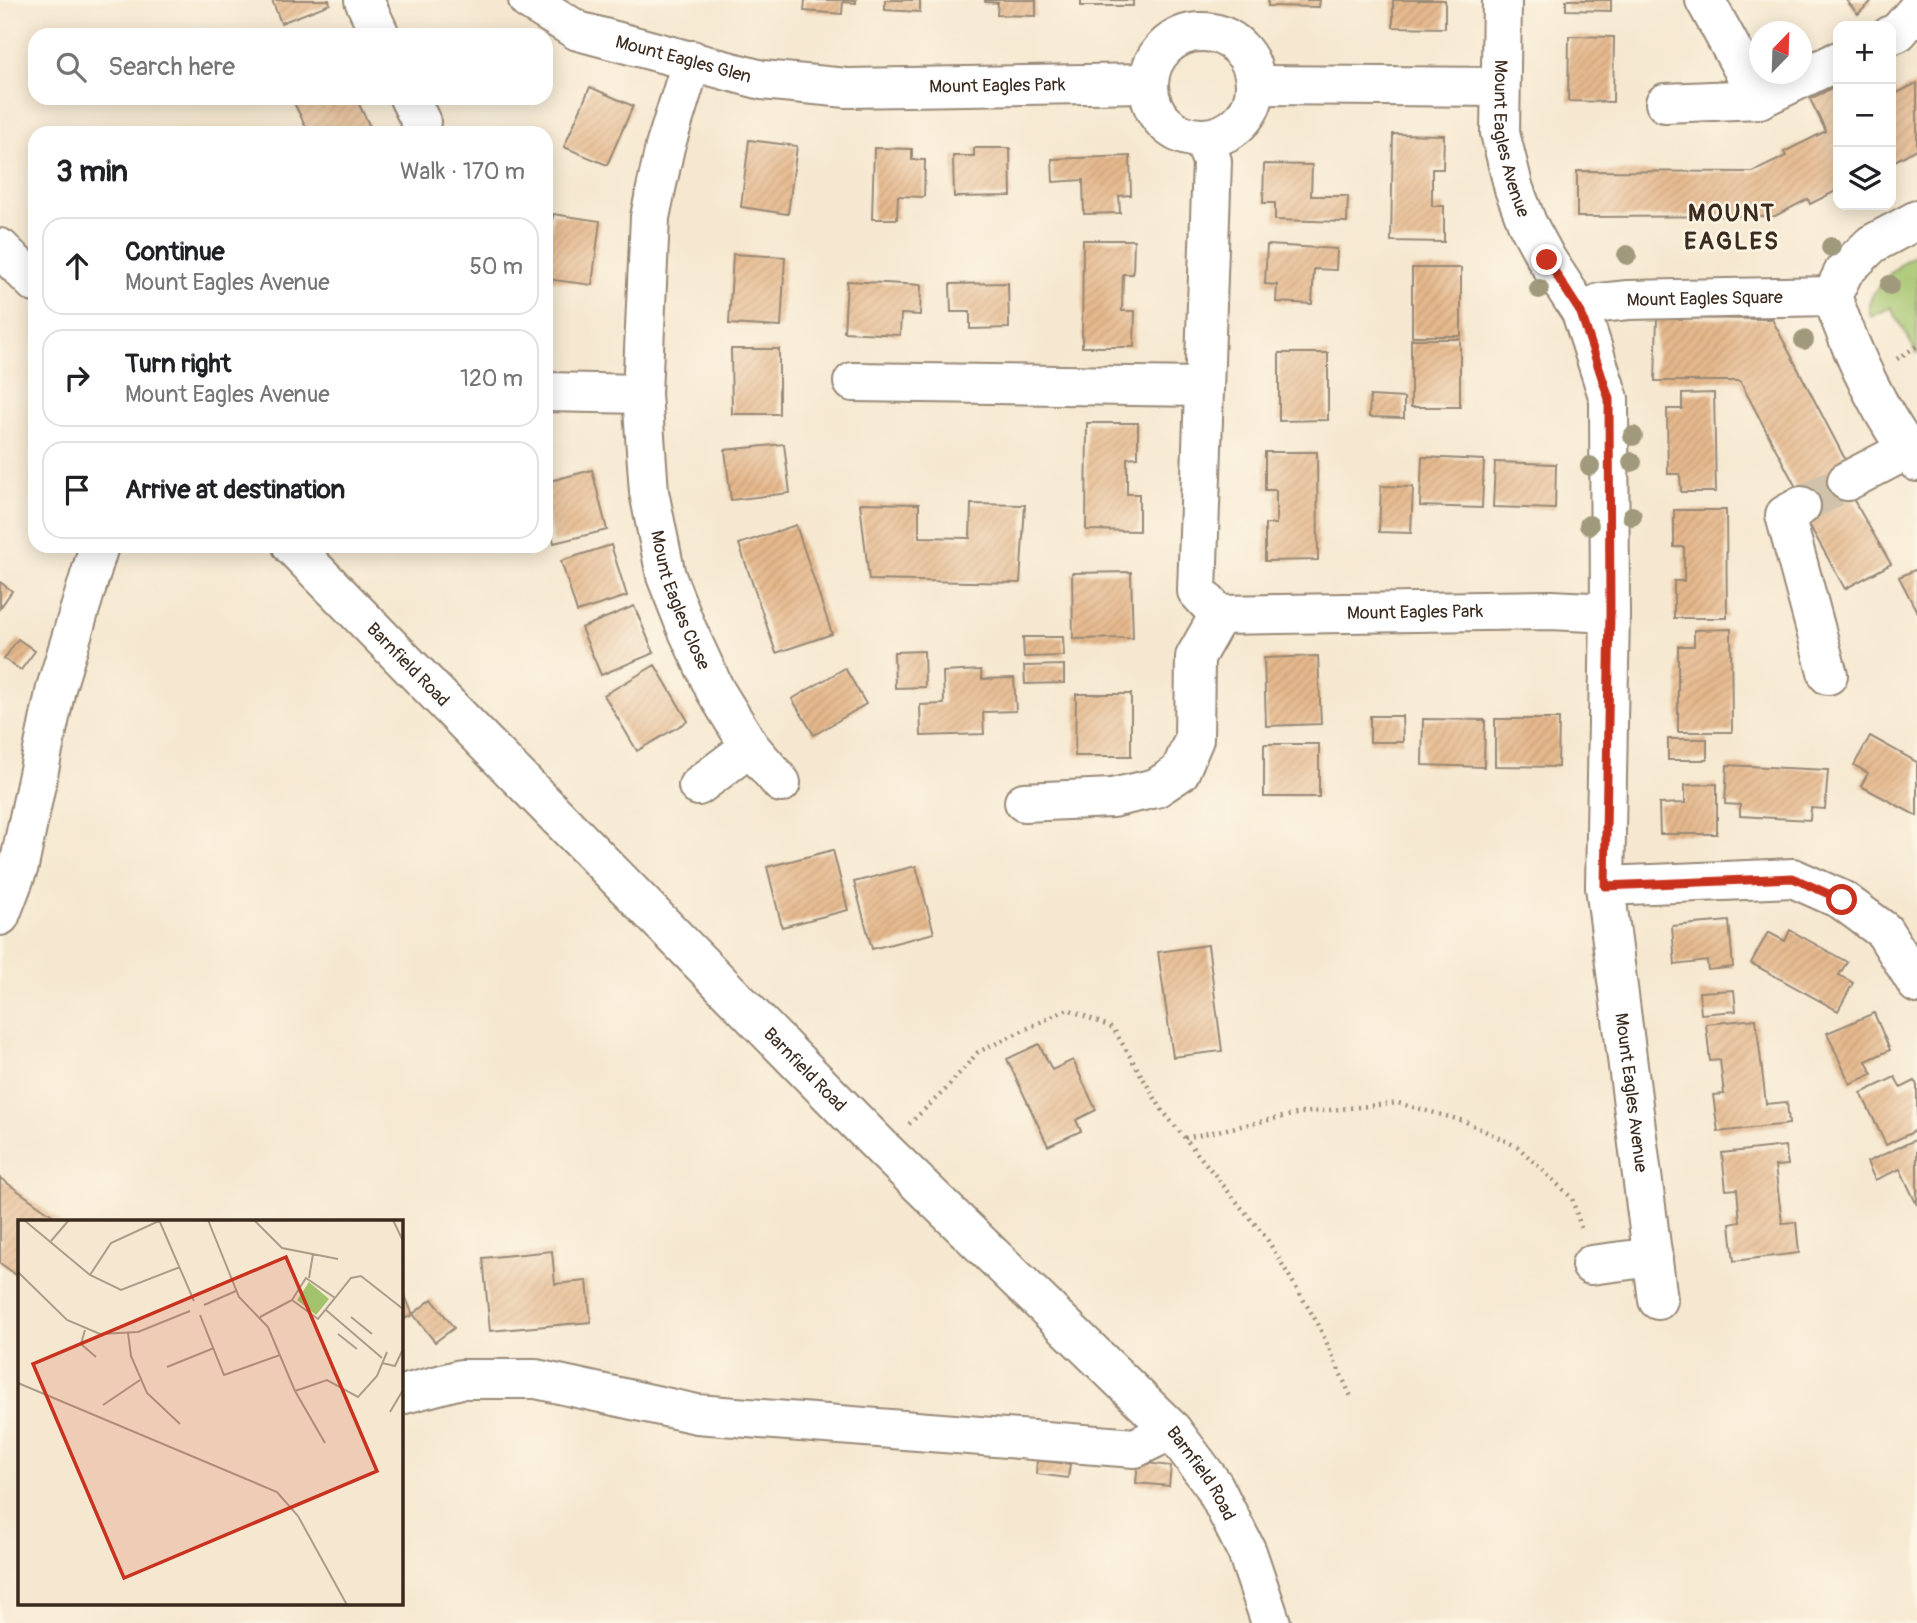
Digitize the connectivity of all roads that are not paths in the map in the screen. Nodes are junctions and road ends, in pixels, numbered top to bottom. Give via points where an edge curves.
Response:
1 (364, 0) edge
2 (528, 0) edge
3 (1502, 0) edge
4 (1705, 0) edge
5 (1917, 10) edge
6 (1201, 16) edge
7 (377, 28) edge
8 (1896, 33) edge
9 (692, 60) junction
10 (1833, 63) edge
11 (1148, 83) junction
12 (1255, 85) junction
13 (1500, 87) junction
14 (847, 88) joint
15 (1759, 99) junction
16 (1665, 103) dead end
17 (1202, 138) junction
18 (1917, 220) edge
19 (0, 248) edge
20 (28, 276) edge
21 (1832, 296) junction
22 (1581, 313) junction
23 (853, 382) dead end
24 (1204, 387) junction
25 (553, 391) edge
26 (642, 394) junction
27 (1912, 456) edge
28 (1847, 481) tunnel mouth
29 (1801, 506) tunnel mouth
30 (97, 553) edge
31 (299, 553) edge
32 (1610, 612) junction
33 (1219, 615) junction
34 (1828, 675) dead end
35 (750, 747) junction
36 (781, 783) dead end
37 (698, 786) dead end
38 (1024, 802) dead end
39 (1605, 886) junction
40 (0, 915) edge
41 (1917, 984) edge
42 (1653, 1257) junction
43 (1591, 1265) road end
44 (1658, 1300) dead end
45 (402, 1395) edge
46 (1172, 1430) junction
47 (1271, 1623) edge

1 - 7 street
2 - 9 street, Mount Eagles Glen via 578,31
3 - 13 street, Mount Eagles Avenue
4 - 15 street
5 - 8 street
6 - 11 street via 1185,34 1164,47
6 - 12 street via 1244,53
9 - 14 street, Mount Eagles Glen via 762,80
9 - 26 street, Mount Eagles Close via 665,147 650,217
10 - 15 street
11 - 14 street, Mount Eagles Park
11 - 17 street via 1158,115 1185,136
12 - 13 street
12 - 17 street via 1249,109 1233,128
13 - 22 street, Mount Eagles Avenue via 1500,133 1514,189 1527,223
15 - 16 street
17 - 24 street via 1212,161
18 - 21 street via 1872,244 1844,271
19 - 20 street
21 - 22 street, Mount Eagles Square via 1628,300 1600,303
21 - 27 street via 1866,378
22 - 32 street, Mount Eagles Avenue via 1609,399
23 - 24 street
24 - 33 street via 1197,590
25 - 26 street
26 - 35 street, Mount Eagles Close via 649,492 666,576 715,690
27 - 28 street
29 - 34 street via 1785,515
30 - 40 street via 56,688 19,866
31 - 46 street, Barnfield Road via 883,1149
32 - 33 street, Mount Eagles Park
32 - 39 street, Mount Eagles Avenue
33 - 38 street via 1195,657 1195,739 1180,772 1156,788 1112,798
35 - 36 street, Mount Eagles Close
35 - 37 street
39 - 41 street via 1793,878 1842,900 1884,931
39 - 42 street, Mount Eagles Avenue
42 - 43 street
42 - 44 street, Mount Eagles Avenue
45 - 46 street via 461,1379 536,1379 697,1414 1135,1448
46 - 47 street, Barnfield Road via 1214,1486 1247,1552

